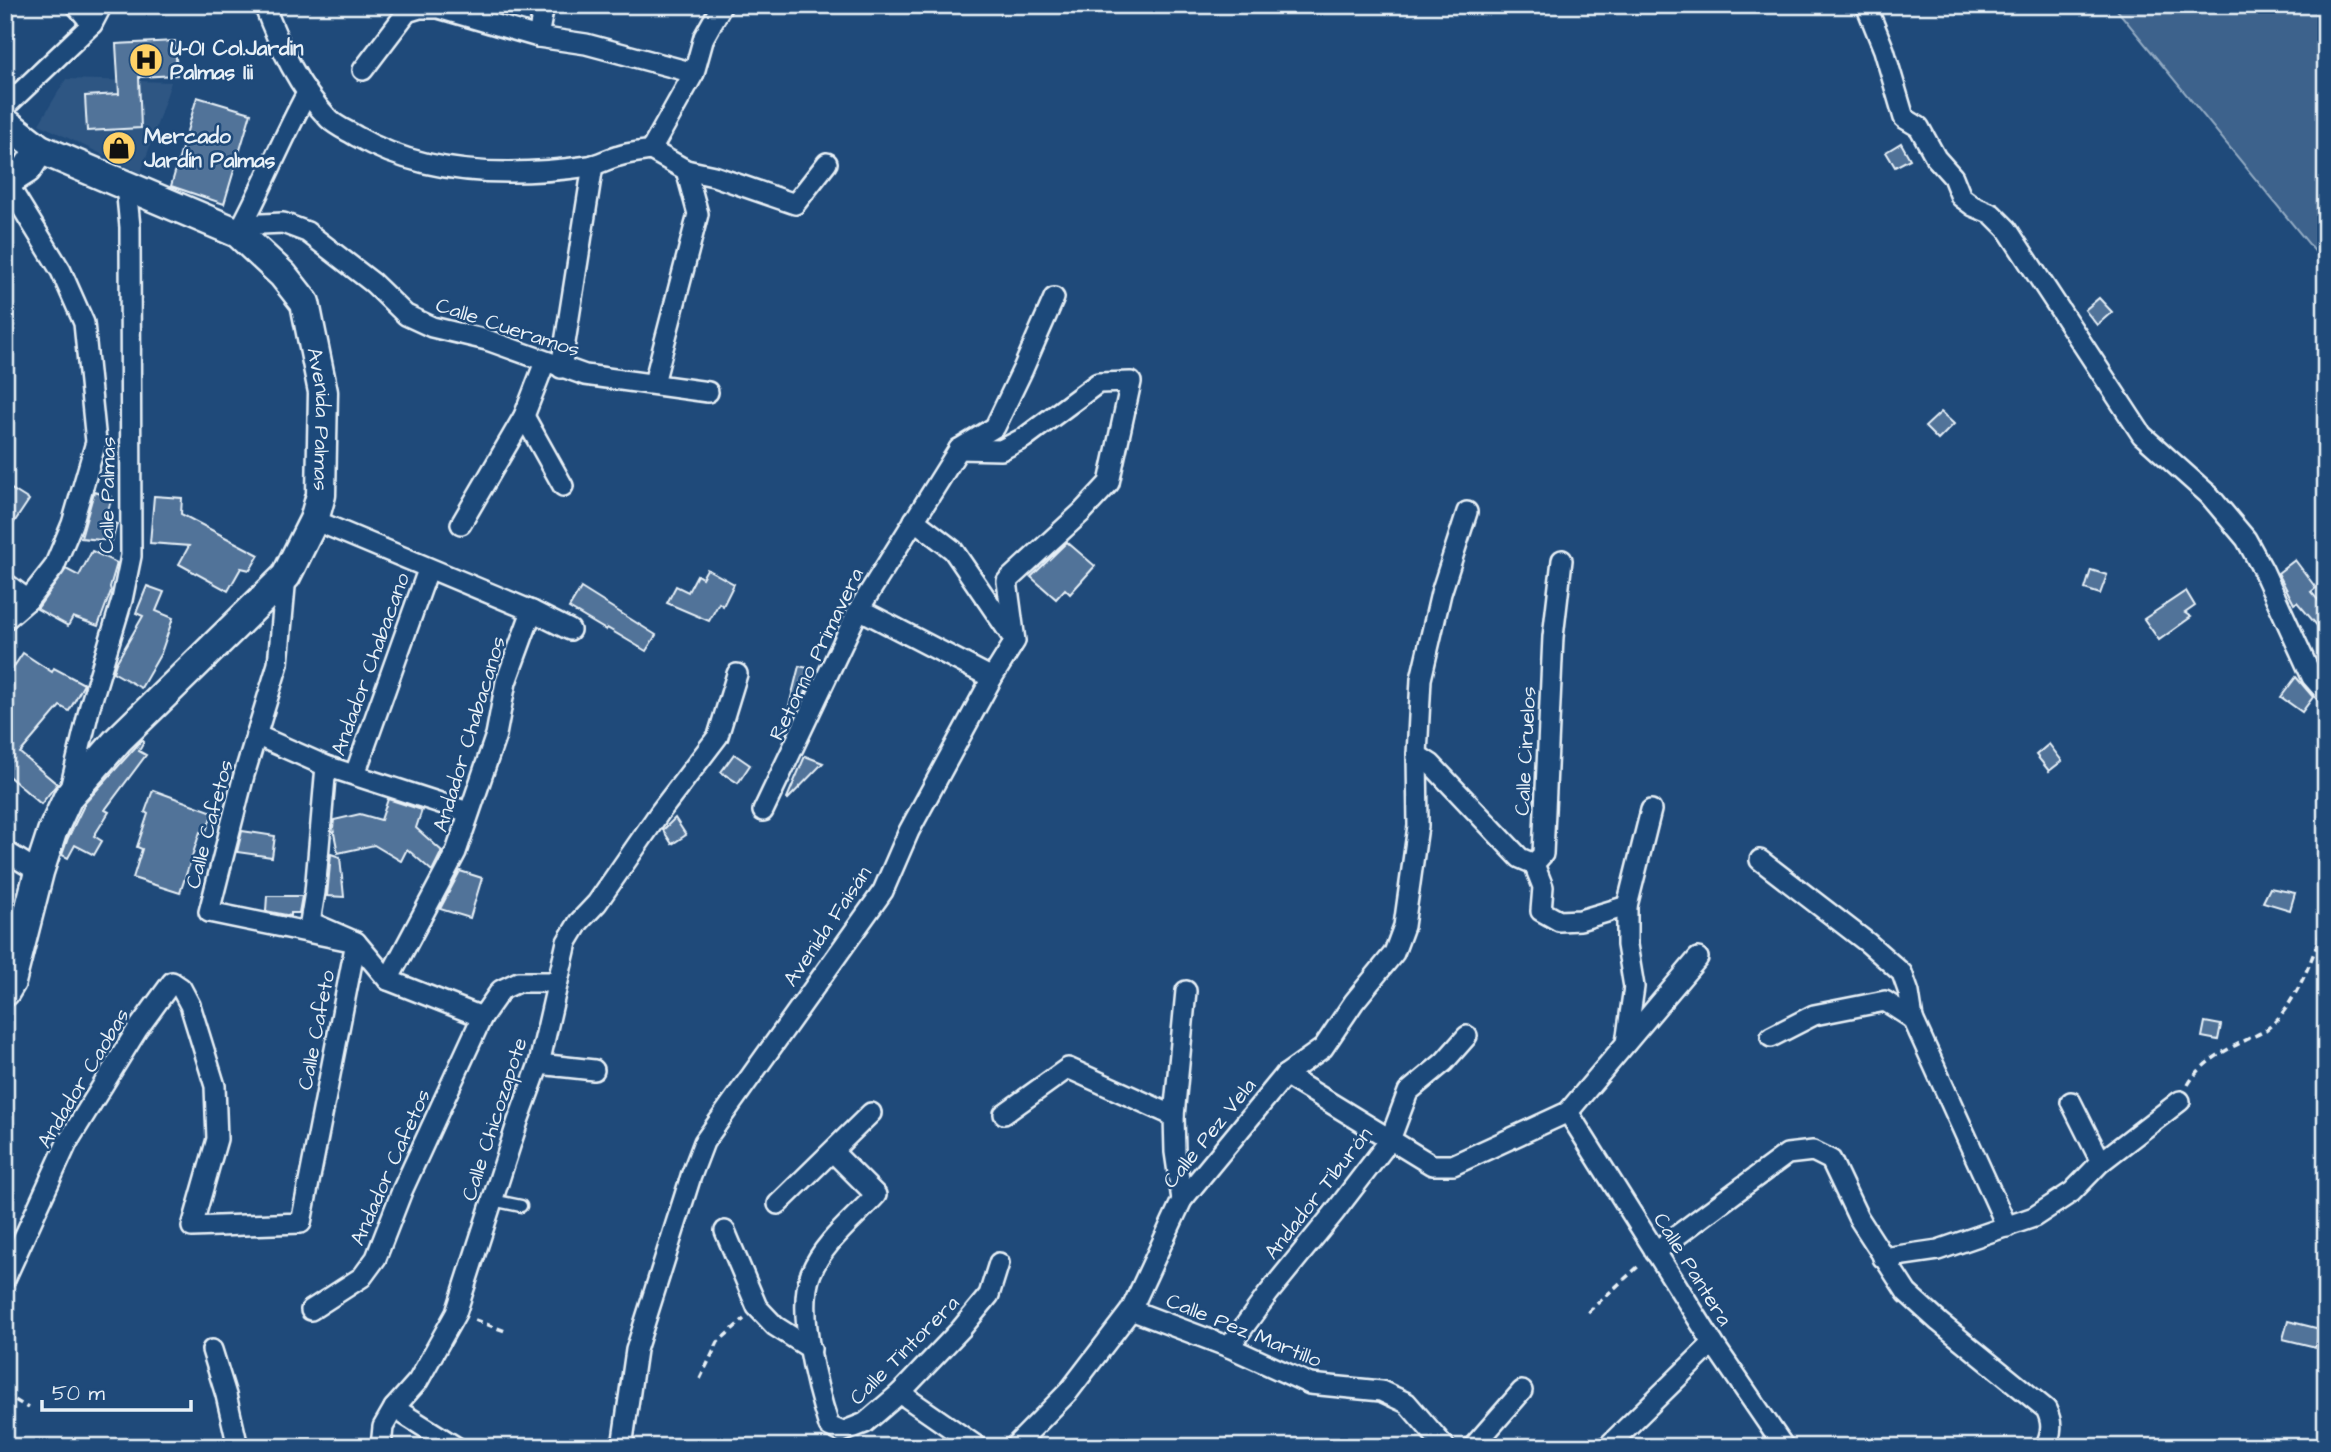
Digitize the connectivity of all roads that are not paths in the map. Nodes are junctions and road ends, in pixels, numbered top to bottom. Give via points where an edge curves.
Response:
1 (76, 5) edge
2 (102, 5) edge
3 (264, 5) edge
4 (544, 5) edge
5 (722, 5) edge
6 (1867, 5) edge
7 (92, 24) junction
8 (538, 37) junction
9 (363, 70) dead end
10 (694, 73) junction
11 (307, 93) junction
12 (5, 107) edge
13 (5, 121) edge
14 (40, 149) junction
15 (651, 150) junction
16 (827, 163) dead end
17 (593, 165) junction
18 (686, 170) junction
19 (6, 183) edge
20 (126, 186) junction
21 (240, 229) junction
22 (1054, 298) dead end
23 (553, 365) junction
24 (654, 383) junction
25 (708, 393) dead end
26 (524, 416) junction
27 (959, 449) junction
28 (563, 486) dead end
29 (1467, 512) dead end
30 (314, 520) junction
31 (914, 520) junction
32 (461, 524) dead end
33 (1562, 561) dead end
34 (428, 569) junction
35 (286, 576) junction
36 (5, 583) edge
37 (28, 600) junction
38 (859, 609) junction
39 (532, 611) junction
40 (5, 620) edge
41 (570, 630) dead end
42 (1015, 641) junction
43 (737, 674) dead end
44 (992, 678) junction
45 (2326, 693) edge
46 (256, 735) junction
47 (1417, 755) junction
48 (326, 766) junction
49 (355, 774) junction
50 (68, 797) junction
51 (1651, 810) dead end
52 (763, 811) dead end
53 (468, 812) junction
54 (5, 851) edge
55 (1760, 860) dead end
56 (1534, 864) junction
57 (39, 872) junction
58 (1627, 906) junction
59 (356, 942) junction
60 (1698, 958) dead end
61 (388, 980) junction
62 (172, 982) joint
63 (557, 982) junction
64 (1186, 991) dead end
65 (5, 992) edge
66 (482, 1017) junction
67 (1913, 1019) junction
68 (1467, 1037) dead end
69 (1771, 1037) dead end
70 (1626, 1043) junction
71 (538, 1064) junction
72 (594, 1070) dead end
73 (1285, 1075) junction
74 (2180, 1101) road end
75 (2071, 1102) dead end
76 (1568, 1111) junction
77 (871, 1113) dead end
78 (1004, 1114) dead end
79 (1174, 1116) junction
80 (1390, 1140) junction
81 (833, 1152) junction
82 (2101, 1162) junction
83 (492, 1200) junction
84 (1182, 1200) junction
85 (778, 1204) dead end
86 (521, 1206) dead end
87 (2007, 1227) junction
88 (725, 1231) dead end
89 (1655, 1252) junction
90 (1883, 1258) junction
91 (999, 1264) dead end
92 (5, 1279) edge
93 (311, 1310) dead end
94 (1131, 1310) junction
95 (1713, 1343) junction
96 (1229, 1347) junction
97 (811, 1349) junction
98 (212, 1350) dead end
99 (1522, 1391) dead end
100 (900, 1393) junction
101 (394, 1408) junction
102 (1779, 1445) edge
103 (238, 1447) edge
104 (381, 1447) edge
105 (456, 1447) edge
106 (622, 1447) edge
107 (978, 1447) edge
108 (1014, 1447) edge
109 (1445, 1447) edge
110 (1473, 1447) edge
111 (1607, 1447) edge
112 (2045, 1447) edge

1 - 7 street
2 - 7 street
3 - 11 street via 283,54
4 - 8 street
5 - 10 street via 704,37
6 - 45 street via 1904,118 1919,127 1961,197 1992,214 2007,229 2142,435 2209,495 2246,539 2312,677
7 - 12 street
8 - 9 street via 438,8 420,8 407,12
8 - 10 street via 586,44
10 - 15 street
11 - 17 street via 332,122 372,146 427,165 531,173
11 - 21 street
13 - 14 main road, Avenida Palmas
14 - 19 main road via 27,169
14 - 20 main road, Avenida Palmas
15 - 17 street
15 - 18 street
16 - 18 street via 794,204
17 - 23 street
18 - 24 street via 698,214
19 - 37 street via 61,271 83,323 96,442 72,524 54,566
20 - 21 main road, Avenida Palmas
20 - 50 street, Calle Palmas via 131,556
21 - 23 street, Calle Cueramos via 283,223 307,232 406,315
21 - 30 main road, Avenida Palmas via 305,303 323,392 321,495
22 - 27 street via 995,427
23 - 24 street, Calle Cueramos via 585,375
23 - 26 street
24 - 25 street, Calle Cueramos
26 - 28 street
26 - 32 street
27 - 31 street, Retorno Primavera
27 - 42 street via 1001,450 1098,383 1131,382 1109,483 1007,581
29 - 47 street via 1441,593 1421,679
30 - 34 street
30 - 35 main road, Avenida Palmas
31 - 38 street, Retorno Primavera
31 - 42 street via 953,550
33 - 56 street, Calle Ciruelos via 1553,637 1543,854
34 - 39 street
34 - 49 street, Andador Chabacano
35 - 46 street, Calle Cafetos via 278,664
35 - 50 main road, Avenida Palmas via 118,740
36 - 37 street
37 - 40 street
38 - 44 street
38 - 52 street, Retorno Primavera
39 - 41 street
39 - 53 street, Andador Chabacanos
42 - 44 street, Avenida Faisán
43 - 63 street, Calle Chicozapote via 718,736 597,904 579,922 566,942
44 - 106 street, Avenida Faisán via 909,831 883,891 704,1142 636,1350
46 - 48 street
46 - 59 street, Calle Cafetos via 209,912
47 - 56 street via 1431,764 1520,858
47 - 73 street via 1418,826 1404,926 1394,953 1324,1048
48 - 49 street
48 - 59 street via 310,922
49 - 53 street
50 - 57 main road, Avenida Palmas
51 - 58 street
53 - 61 street, Andador Chabacanos via 456,852
54 - 57 street
55 - 67 street via 1902,973
56 - 58 street via 1543,887 1541,911 1559,920 1580,920
57 - 65 main road, Avenida Palmas
58 - 70 street via 1634,987
59 - 61 street
59 - 62 street, Calle Cafeto via 301,1223 192,1227 217,1139 215,1086 190,1005
60 - 70 street
61 - 66 street
62 - 92 street, Andador Caobas via 67,1143
63 - 66 street, Andador Cafetos via 518,982 501,990
63 - 71 street, Calle Chicozapote
64 - 79 street
66 - 93 street, Andador Cafetos via 376,1258 362,1277
67 - 69 street via 1885,1000 1814,1016
67 - 87 street
68 - 80 street, Andador Tiburón via 1408,1093
70 - 76 street
71 - 72 street
71 - 83 street, Calle Chicozapote
73 - 80 street, Calle Pez Vela
73 - 84 street, Calle Pez Vela
74 - 82 street
75 - 82 street
76 - 80 street, Calle Pez Vela via 1453,1165 1432,1165
76 - 89 street, Calle Pantera
77 - 81 street
78 - 79 street via 1068,1068
79 - 84 street
80 - 96 street, Andador Tiburón
81 - 85 street
81 - 97 street, Calle Tintorera via 876,1195 824,1251 811,1273 805,1293
82 - 87 street via 2072,1192 2034,1217
83 - 86 lane
83 - 101 street, Calle Chicozapote via 456,1313 418,1381
84 - 94 street, Calle Pez Vela
87 - 90 street via 1938,1250
88 - 97 street via 757,1307 775,1326
89 - 90 street via 1787,1154 1813,1151 1831,1160 1857,1217
89 - 95 street, Calle Pantera
90 - 112 street via 1907,1293 2046,1409 2052,1421
91 - 100 street, Calle Tintorera via 989,1295
94 - 96 street, Calle Pez Martillo
94 - 108 street, Calle Pez Vela via 1069,1391
95 - 102 street, Calle Pantera
95 - 111 street
96 - 109 street, Calle Pez Martillo via 1310,1384 1381,1391 1407,1403
97 - 100 street, Calle Tintorera via 829,1426 842,1432 865,1423
98 - 103 street
99 - 110 street
100 - 107 street
101 - 104 street, Calle Chicozapote via 383,1427
101 - 105 street

